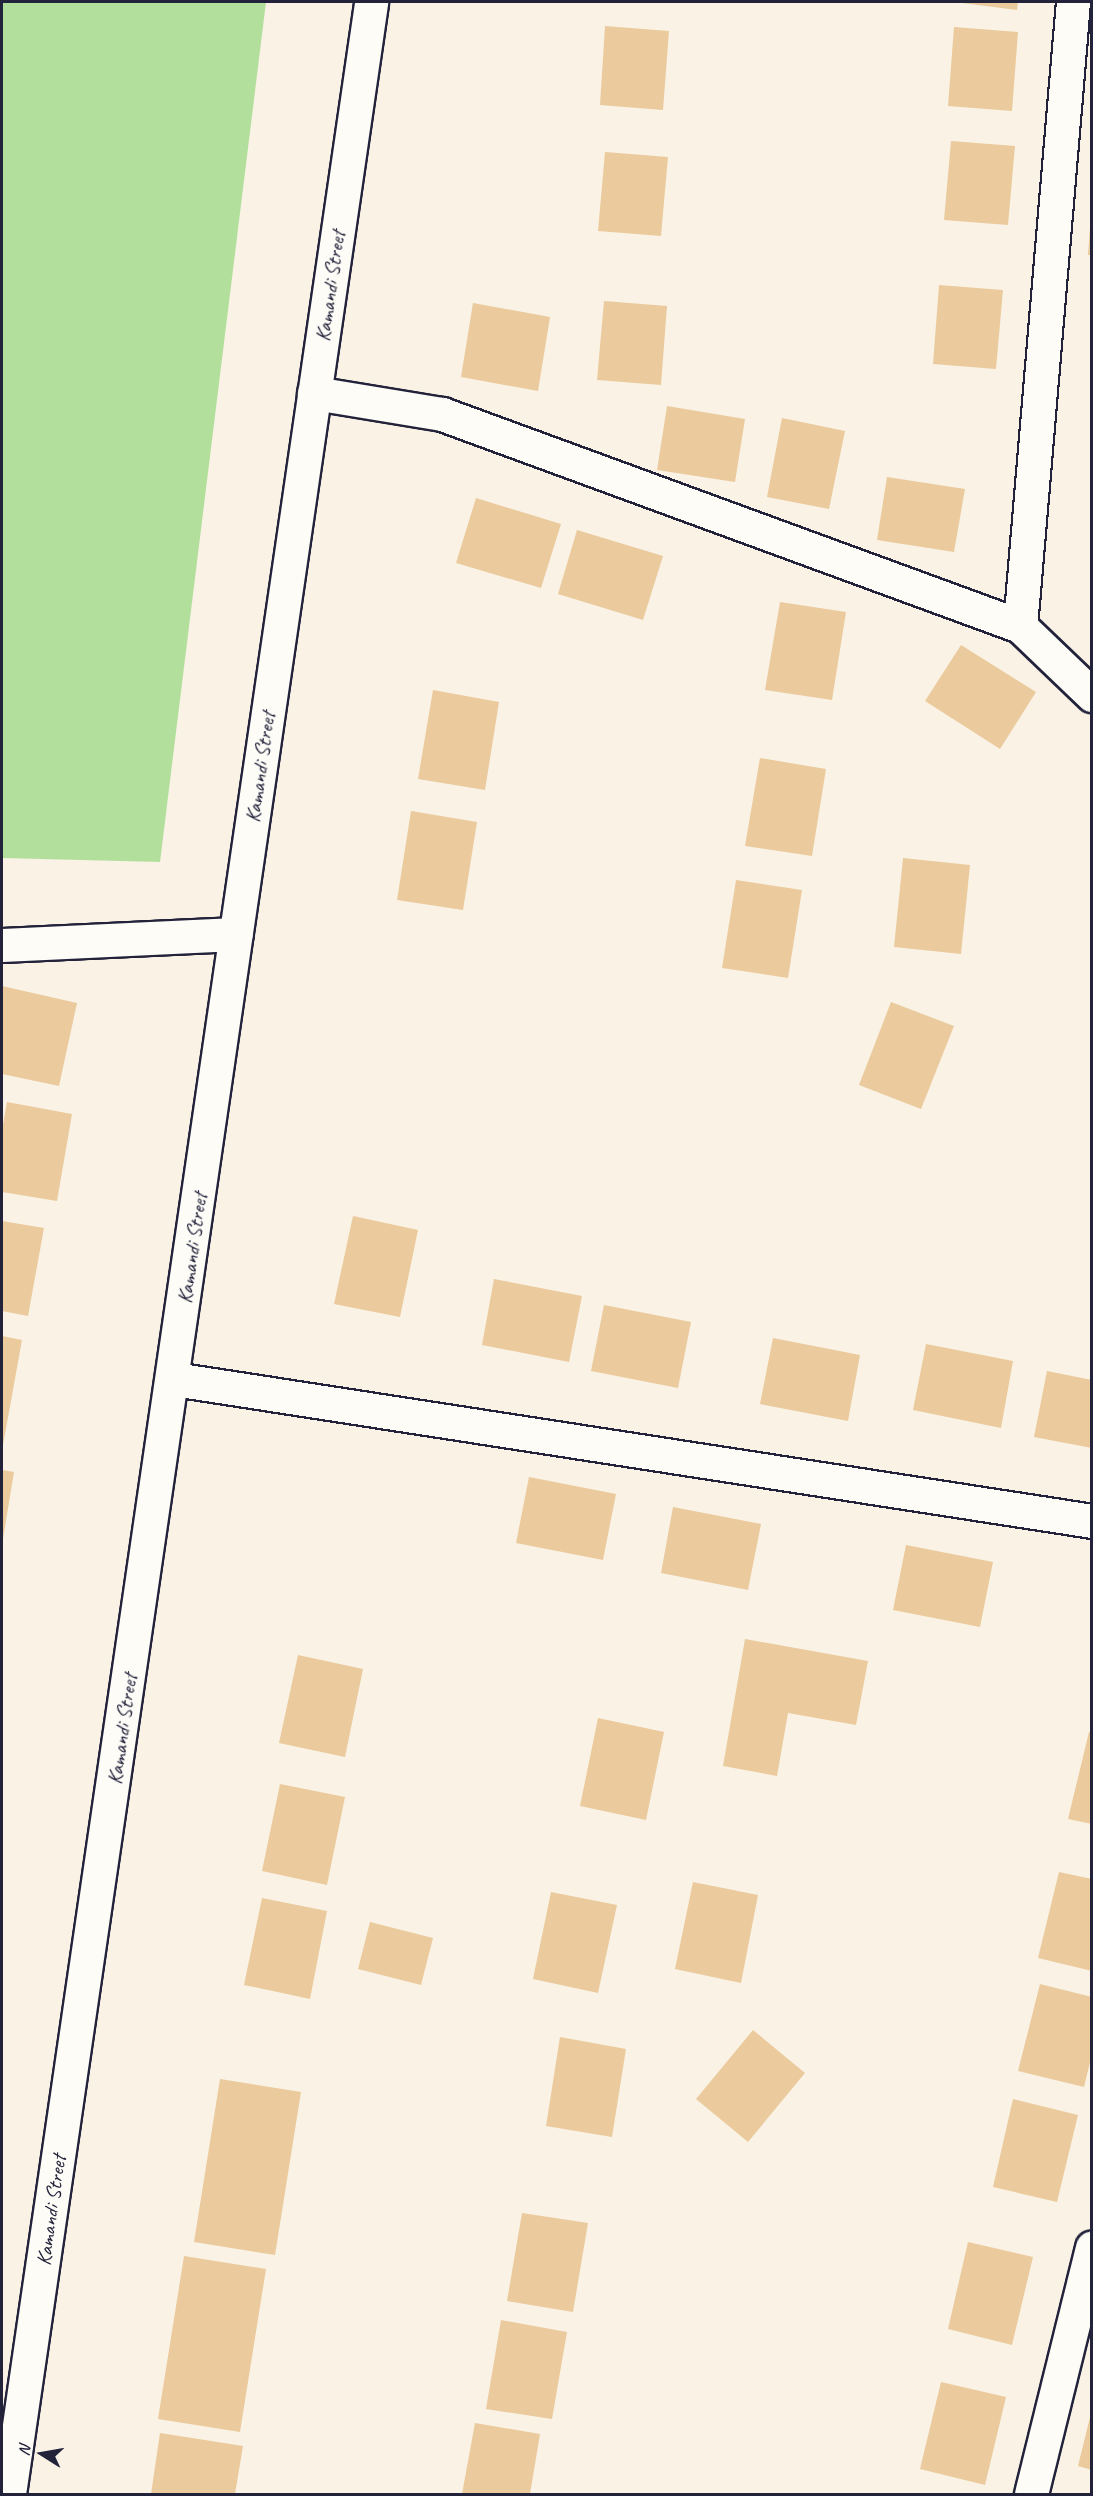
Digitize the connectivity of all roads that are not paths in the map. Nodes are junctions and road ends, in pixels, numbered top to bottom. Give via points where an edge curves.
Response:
1 (371, 2) edge
2 (1073, 2) edge
3 (314, 393) junction
4 (1020, 626) junction
5 (1092, 695) edge
6 (236, 934) junction
7 (2, 945) edge
8 (174, 1379) junction
9 (1092, 1521) edge
10 (1092, 2247) edge
11 (9, 2494) edge
12 (1031, 2494) edge

1 - 3 street, Kamandi Street
2 - 4 street
3 - 4 street via 442,414
3 - 6 street, Kamandi Street
4 - 5 street
6 - 7 street
6 - 8 street, Kamandi Street
8 - 9 street
8 - 11 street, Kamandi Street
10 - 12 street

